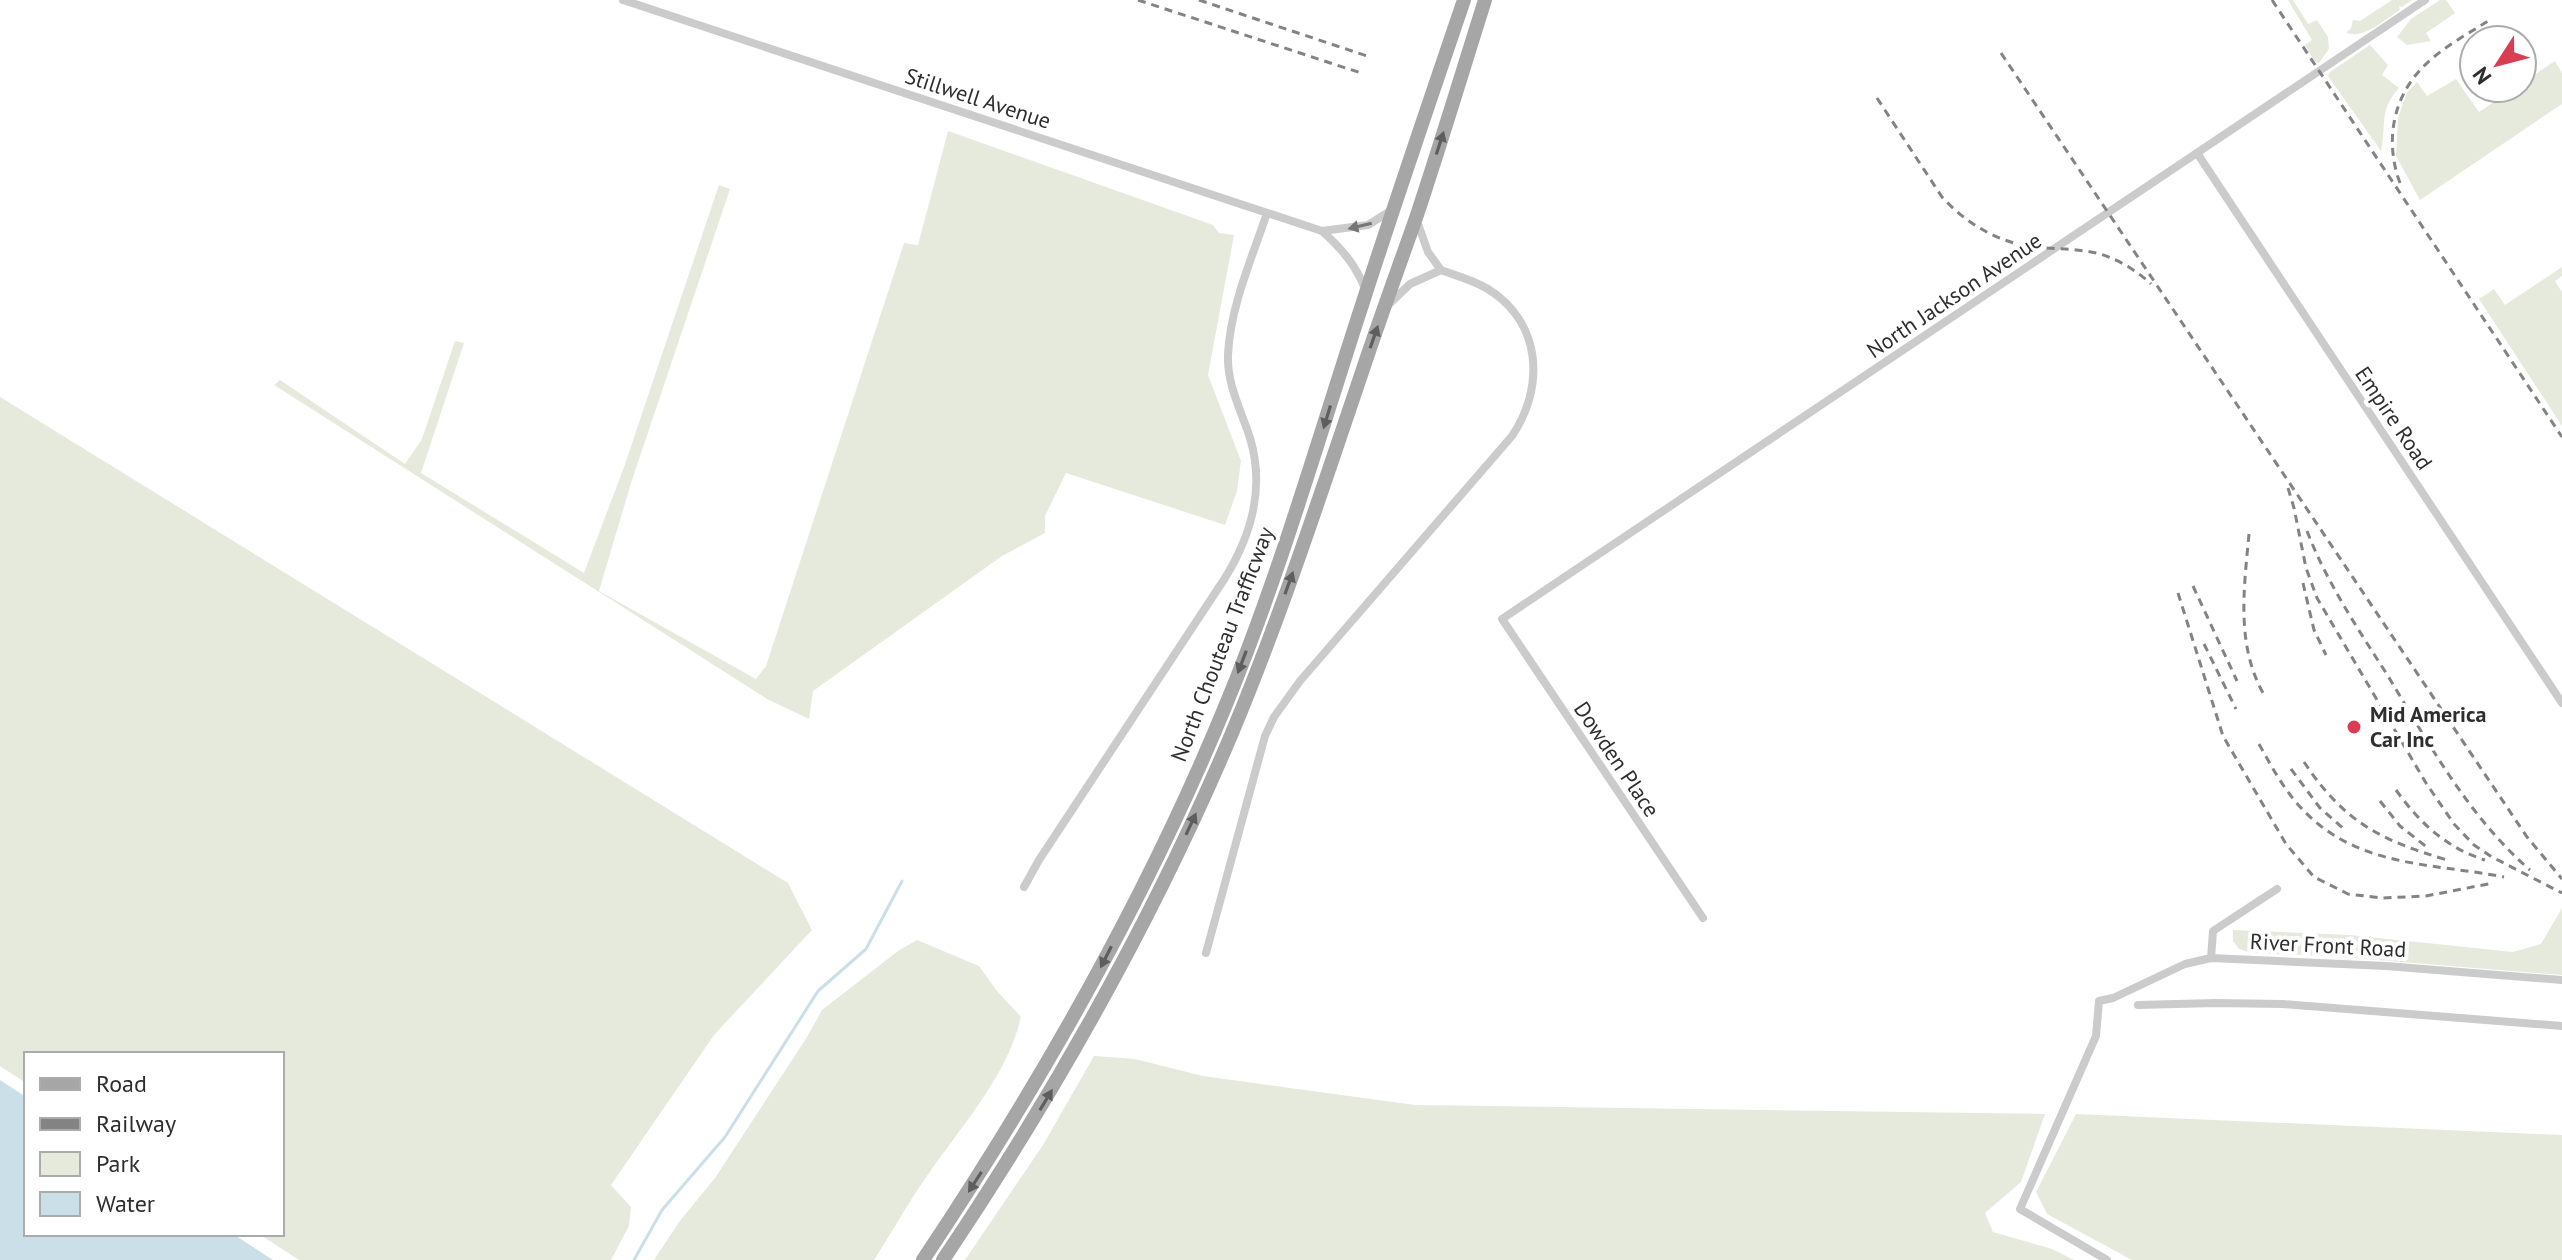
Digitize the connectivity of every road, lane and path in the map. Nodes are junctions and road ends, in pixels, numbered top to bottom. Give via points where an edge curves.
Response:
1 (623, 0) edge
2 (1464, 0) edge
3 (1485, 0) edge
4 (2425, 0) edge
5 (2197, 153) junction
6 (1393, 209) junction
7 (1267, 213) junction
8 (1416, 217) junction
9 (1322, 231) junction
10 (1441, 270) junction
11 (1366, 292) junction
12 (1382, 312) junction
13 (1502, 619) joint
14 (2562, 703) edge
15 (1024, 887) dead end
16 (2277, 889) dead end
17 (1703, 918) dead end
18 (1206, 953) dead end
19 (2211, 958) junction
20 (2562, 980) edge
21 (2138, 1005) dead end
22 (2562, 1026) edge
23 (923, 1260) edge
24 (943, 1260) edge
25 (2107, 1260) edge

1 - 7 street, Stillwell Avenue
2 - 6 main road, North Chouteau Trafficway
8 -> 3 main road, North Chouteau Trafficway
4 - 5 street, North Jackson Avenue
5 - 13 street, North Jackson Avenue
5 - 14 street, Empire Road
6 -> 9 street, Stillwell Avenue via 1368,225
6 - 11 main road, North Chouteau Trafficway
7 - 9 street, Stillwell Avenue
7 - 15 street, North Chouteau Trafficway via 1234,316 1228,356 1256,468 1249,533
8 - 10 street via 1428,252
8 - 12 main road, North Chouteau Trafficway
9 - 11 street, Stillwell Avenue via 1355,265
10 - 12 street, North Chouteau Trafficway via 1410,284
10 - 18 street via 1476,282 1507,304 1535,363 1531,399 1512,436 1274,717
11 -> 23 main road, North Chouteau Trafficway via 1310,472 1243,659 1180,810 1074,1016
24 -> 12 main road, North Chouteau Trafficway via 1057,1082 1158,895 1266,647
13 - 17 street, Dowden Place
16 - 19 street via 2213,931
19 - 20 street, River Front Road
19 - 25 street, River Front Road via 2099,1001 2096,1036 2020,1209
21 - 22 street via 2283,1004

